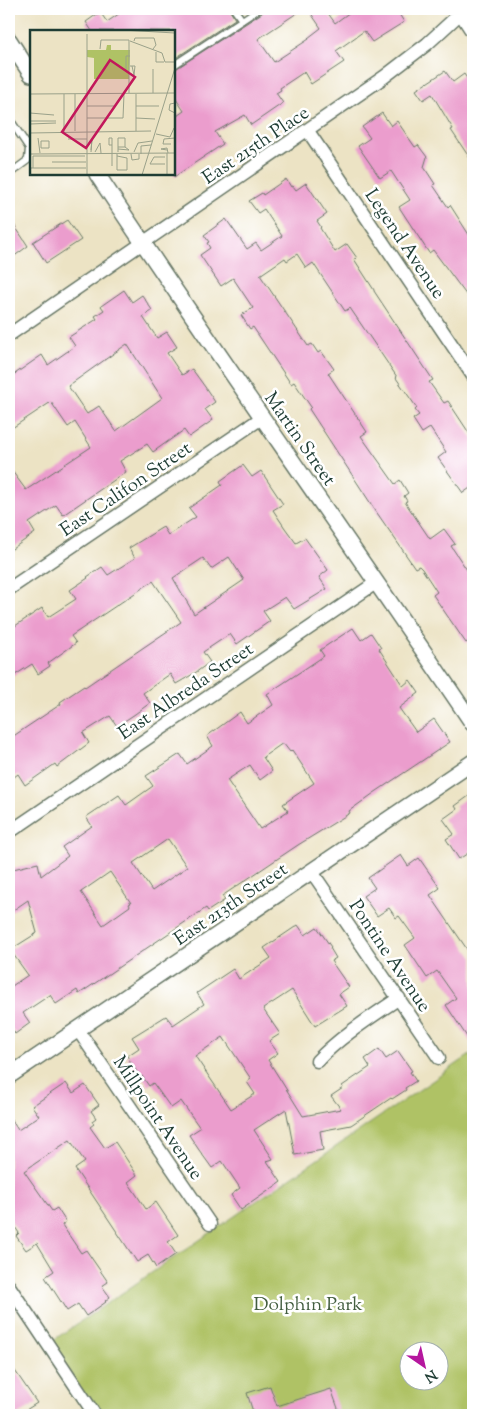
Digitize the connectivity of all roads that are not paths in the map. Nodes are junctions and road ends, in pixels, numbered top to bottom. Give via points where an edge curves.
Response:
1 (234, 9) edge
2 (259, 9) edge
3 (462, 11) edge
4 (242, 20) junction
5 (473, 33) edge
6 (9, 40) edge
7 (175, 64) edge
8 (30, 72) edge
9 (9, 118) edge
10 (308, 131) junction
11 (9, 174) edge
12 (98, 175) edge
13 (143, 244) junction
14 (9, 335) edge
15 (473, 376) edge
16 (263, 417) junction
17 (378, 582) junction
18 (9, 589) edge
19 (473, 724) edge
20 (473, 762) edge
21 (14, 829) dead end
22 (312, 872) junction
23 (399, 998) junction
24 (78, 1030) junction
25 (439, 1058) dead end
26 (317, 1061) dead end
27 (9, 1076) edge
28 (210, 1224) dead end
29 (9, 1286) edge
30 (95, 1415) edge

1 - 4 lane
2 - 4 lane
3 - 5 street
3 - 10 street, East 215th Place via 392,72
4 - 7 lane
6 - 8 street
9 - 11 lane via 29,148 28,160
10 - 13 street, East 215th Place
10 - 15 street, Legend Avenue
12 - 13 street, Martin Street
13 - 14 street, East 215th Place
13 - 16 street, Martin Street
16 - 17 street, Martin Street
16 - 18 street, East Califon Street
17 - 19 street, Martin Street
17 - 21 street, East Albreda Street
20 - 22 street, East 213th Street
22 - 23 street, Pontine Avenue
22 - 24 street, East 213th Street
23 - 25 street, Pontine Avenue
23 - 26 street via 331,1046
24 - 27 street, East 213th Street
24 - 28 street, Millpoint Avenue
29 - 30 street

